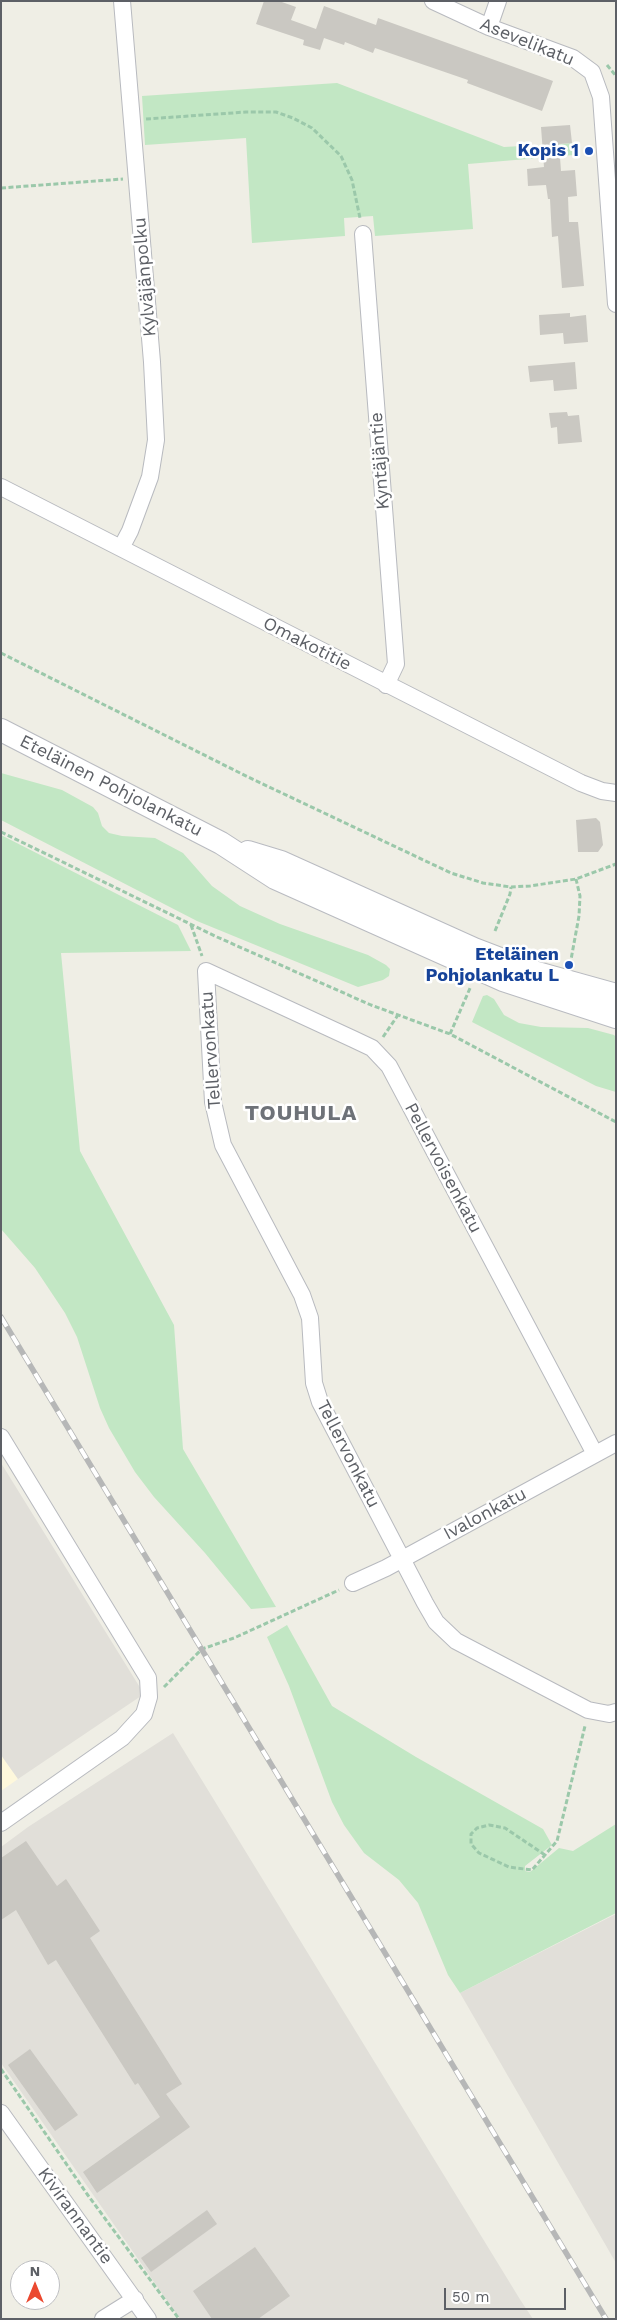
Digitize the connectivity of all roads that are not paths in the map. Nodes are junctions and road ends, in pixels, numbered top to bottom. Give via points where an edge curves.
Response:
1 (122, 1) edge
2 (433, 1) edge
3 (498, 1) edge
4 (489, 27) junction
5 (609, 119) edge
6 (363, 234) road end
7 (616, 304) edge
8 (1, 487) edge
9 (121, 548) junction
10 (386, 685) junction
11 (1, 730) edge
12 (616, 793) edge
13 (221, 843) junction
14 (206, 971) joint
15 (616, 995) edge
16 (616, 1017) edge
17 (1, 1438) edge
18 (616, 1443) edge
19 (594, 1454) junction
20 (403, 1558) junction
21 (353, 1583) road end
22 (616, 1712) edge
23 (1, 1823) edge
24 (1, 2113) edge
25 (135, 2299) junction
26 (103, 2319) edge
27 (148, 2319) edge

1 - 9 street, Kylväjänpolku via 156,440 150,477
2 - 4 street, Asevelikatu
3 - 4 street
4 - 5 street, Asevelikatu via 574,58 592,72
5 - 7 street
6 - 10 street, Kyntäjäntie via 396,664
8 - 9 street, Omakotitie
9 - 10 street, Omakotitie
10 - 12 street, Omakotitie via 581,784
11 - 13 main road, Eteläinen Pohjolankatu
13 - 15 main road, Eteläinen Pohjolankatu via 281,862 474,949 534,972
13 - 16 main road, Eteläinen Pohjolankatu via 275,878 503,980
14 - 19 street, Pellervoisenkatu via 372,1048 389,1066
14 - 20 street, Tellervonkatu via 213,1102 223,1145 302,1296 310,1318 314,1383 320,1402
17 - 23 street via 148,1678 149,1697 144,1714 122,1738
18 - 19 street, Ivalonkatu
19 - 20 street, Ivalonkatu
20 - 21 street, Ivalonkatu
20 - 22 street, Tellervonkatu via 436,1622 456,1641 588,1710
24 - 25 street, Kivirannantie
25 - 26 street
25 - 27 street, Kivirannantie

